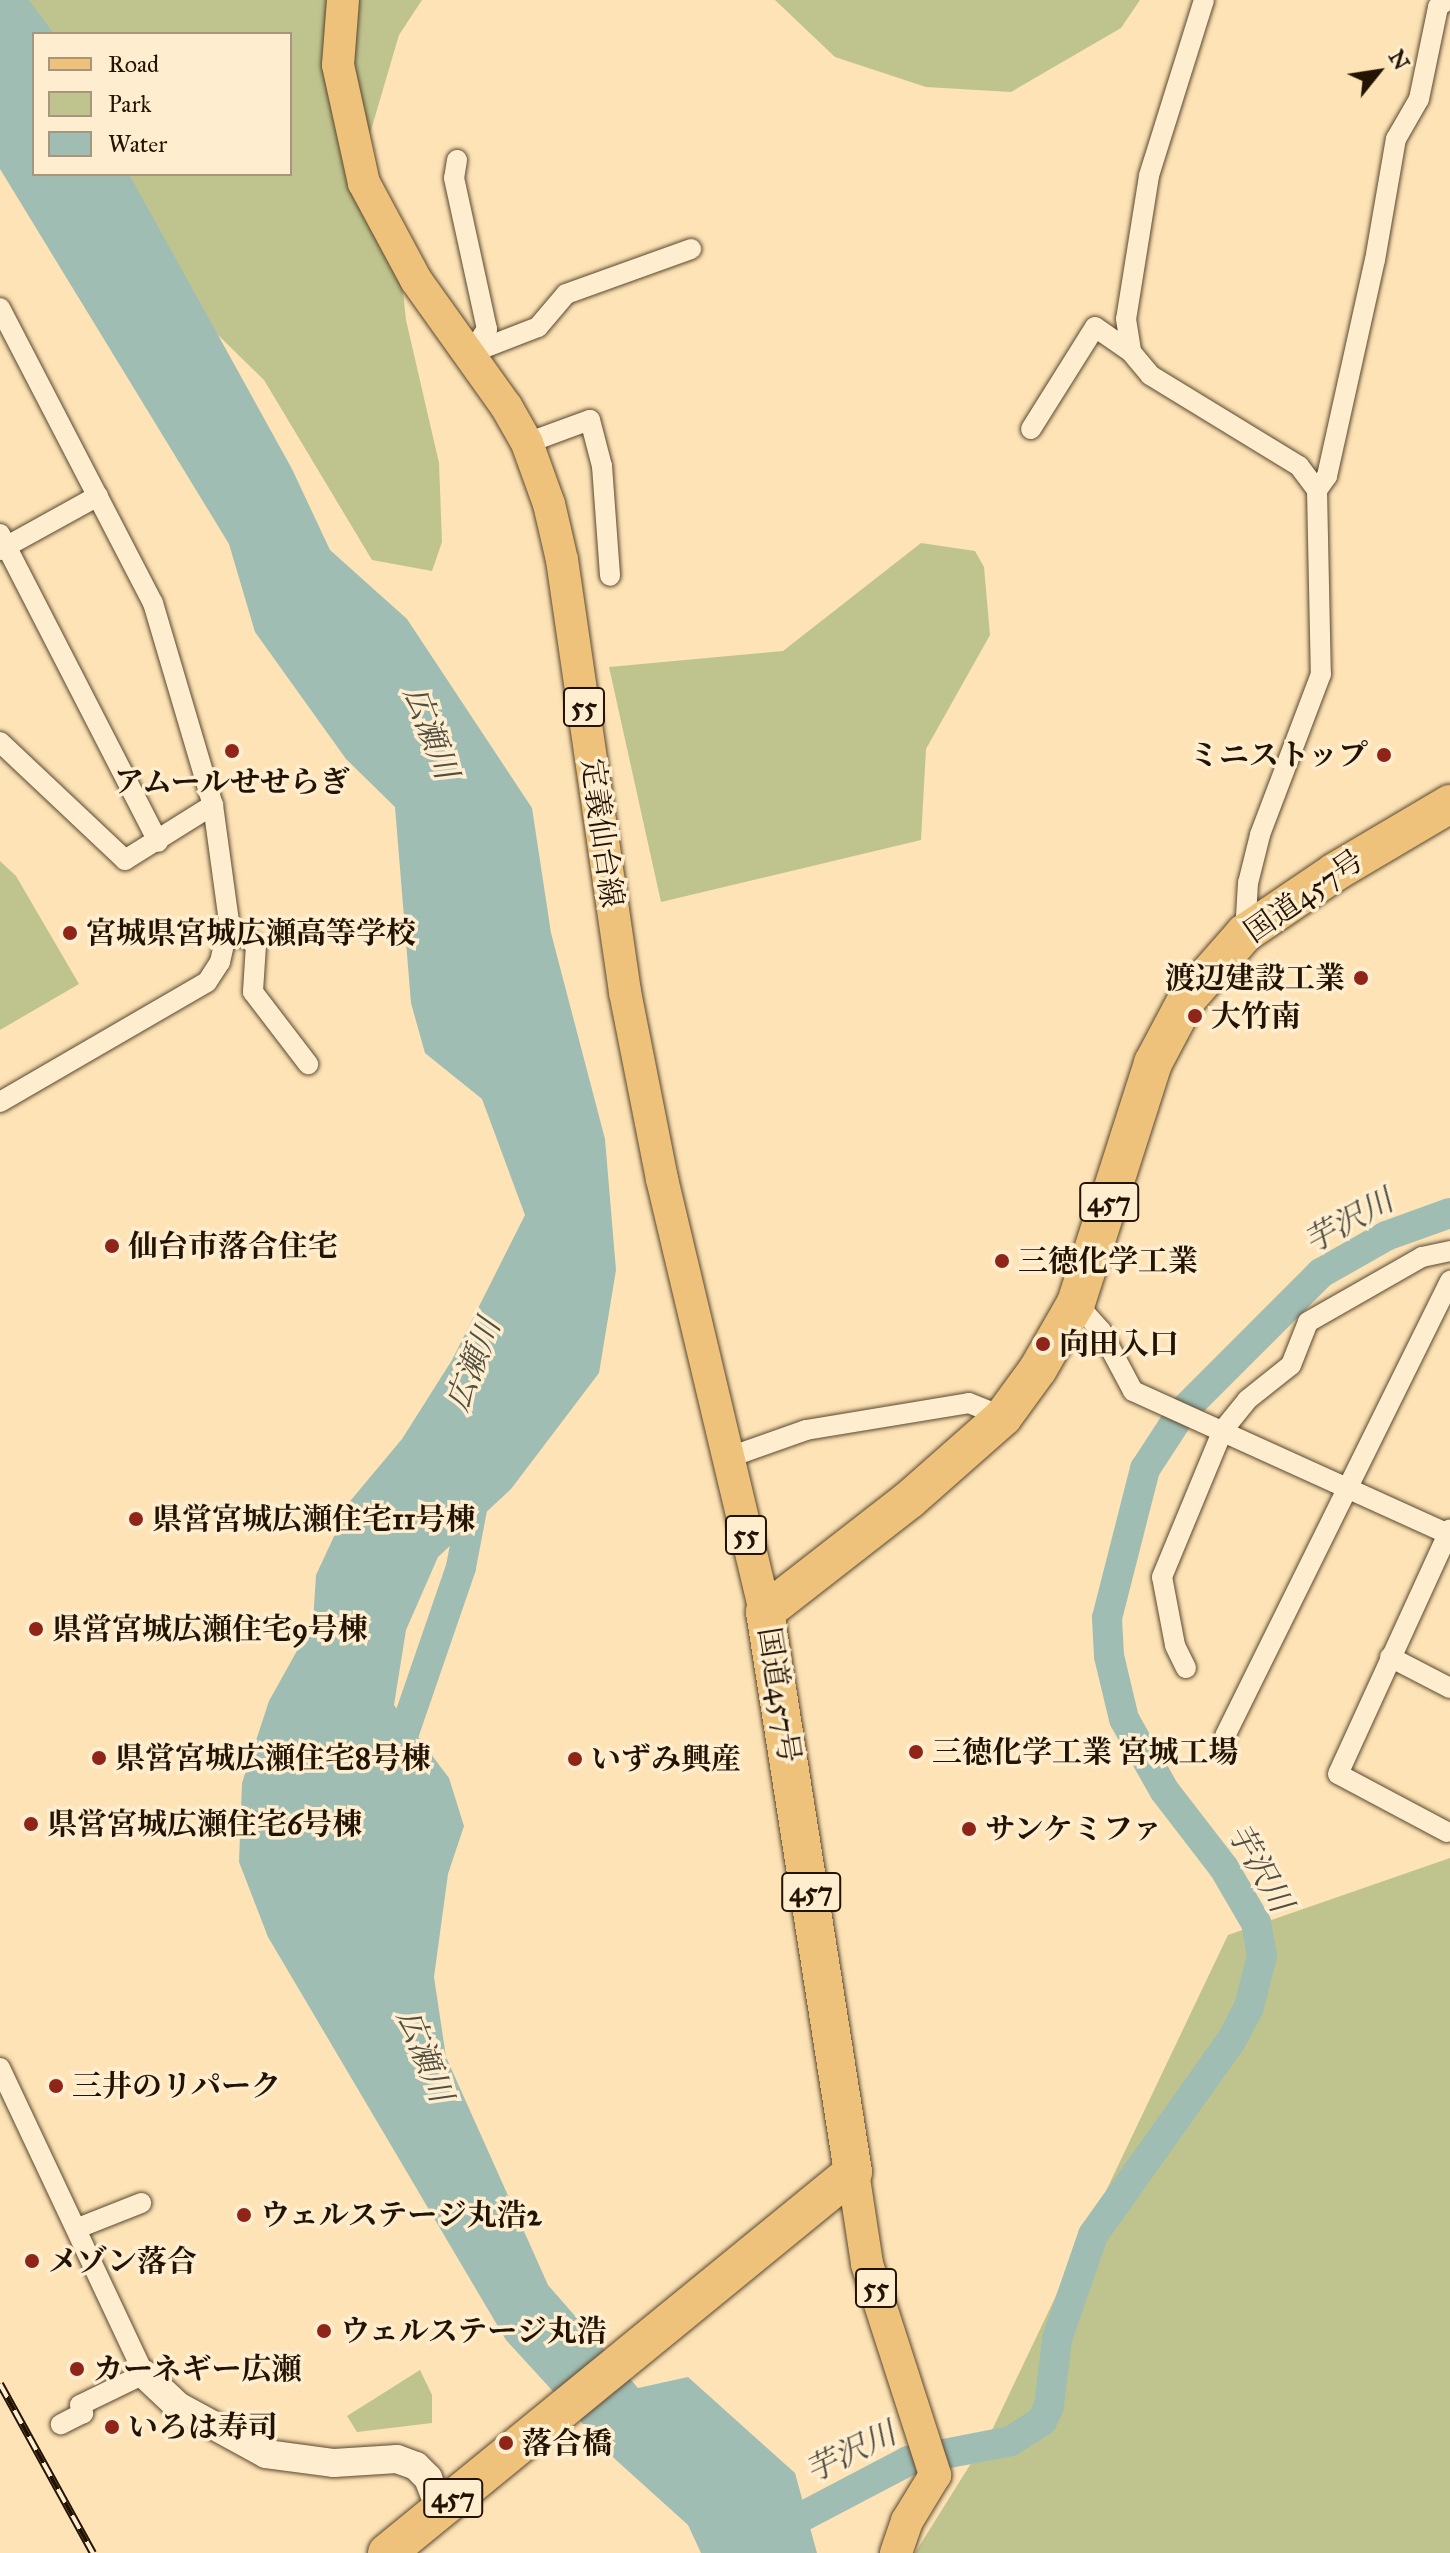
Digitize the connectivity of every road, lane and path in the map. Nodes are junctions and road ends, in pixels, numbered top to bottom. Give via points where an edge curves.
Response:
1 (343, 0) edge
2 (1204, 0) edge
3 (1447, 0) edge
4 (457, 160) dead end
5 (691, 249) dead end
6 (0, 308) edge
7 (1131, 352) junction
8 (471, 353) junction
9 (1031, 429) dead end
10 (527, 443) junction
11 (1317, 490) junction
12 (98, 496) junction
13 (2, 544) edge
14 (610, 576) dead end
15 (0, 742) edge
16 (1450, 804) edge
17 (213, 805) junction
18 (158, 842) junction
19 (1245, 933) junction
20 (228, 938) junction
21 (308, 1064) dead end
22 (0, 1102) edge
23 (1450, 1251) edge
24 (1450, 1281) edge
25 (1076, 1303) junction
26 (1003, 1417) junction
27 (1218, 1430) junction
28 (727, 1458) junction
29 (1351, 1489) junction
30 (1449, 1533) edge
31 (765, 1612) junction
32 (1390, 1657) junction
33 (1186, 1668) dead end
34 (1450, 1688) edge
35 (1225, 1736) dead end
36 (1447, 1832) dead end
37 (0, 2068) edge
38 (853, 2172) junction
39 (141, 2203) dead end
40 (78, 2228) junction
41 (144, 2374) junction
42 (61, 2424) dead end
43 (440, 2509) junction
44 (387, 2553) edge
45 (896, 2553) edge

1 - 8 main road, 定義仙台線 / 55 via 338,65 364,183 416,280
2 - 7 street via 1149,176 1126,319
3 - 11 street via 1438,7 1419,99 1396,139 1327,476
4 - 8 street via 454,178 487,329
5 - 8 street via 566,294 538,327
6 - 12 street
7 - 9 street via 1095,327
7 - 11 street via 1150,375 1299,466
8 - 10 main road, 定義仙台線 / 55
10 - 14 street via 590,420 602,466
10 - 28 main road, 定義仙台線 / 55 via 562,560 625,992
11 - 19 street via 1321,674 1260,835 1248,883
12 - 13 street
12 - 17 street via 153,603
13 - 18 street
15 - 18 street via 125,860
16 - 19 highway, 国道457号 / 457
17 - 18 street
17 - 20 street
19 - 25 highway, 国道457号 / 457 via 1187,999 1153,1063
20 - 21 street via 244,936 256,945 253,992
20 - 22 street via 207,982 190,996
23 - 27 street via 1422,1257 1308,1322 1291,1365
24 - 29 street
25 - 26 highway, 国道457号 / 457
25 - 27 street via 1101,1331 1133,1391
26 - 28 street via 969,1403 806,1430
26 - 31 highway, 国道457号 / 457 via 909,1500
27 - 29 street
27 - 33 street via 1162,1577 1175,1645
28 - 31 main road, 定義仙台線 / 55
29 - 30 street
29 - 35 street
30 - 32 street
31 - 38 highway, 国道457号 / 457
32 - 34 street
32 - 36 street via 1338,1774
37 - 40 street
38 - 43 highway, 457
38 - 45 main road, 55 via 867,2264 935,2475 907,2521
39 - 40 street
40 - 41 street
41 - 42 street via 80,2405 83,2413
41 - 43 street via 227,2441 266,2454 334,2463 397,2459 428,2478
43 - 44 highway, 457

